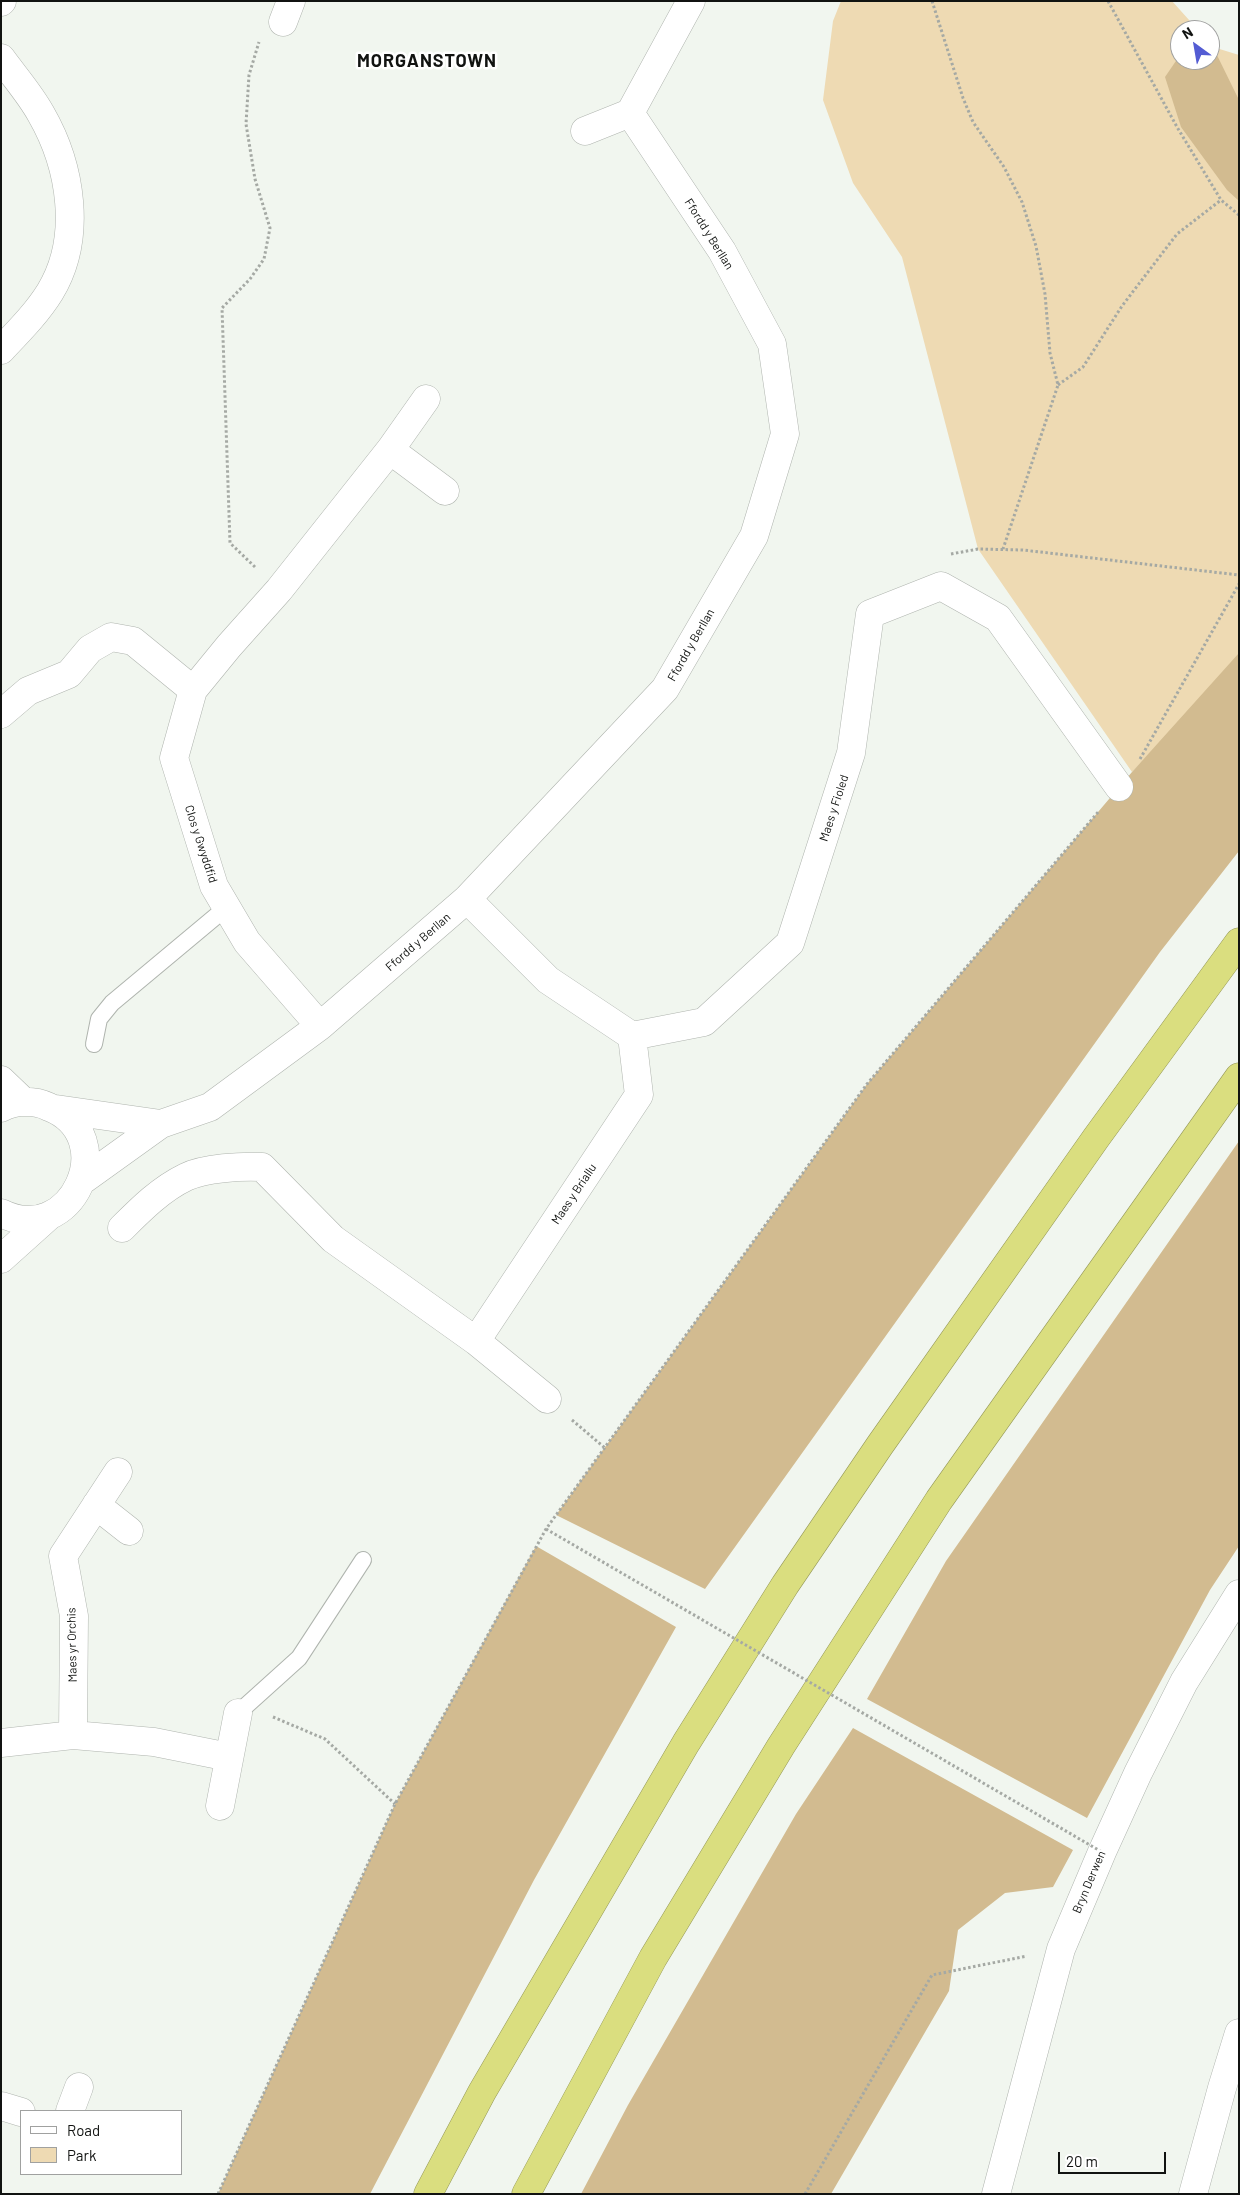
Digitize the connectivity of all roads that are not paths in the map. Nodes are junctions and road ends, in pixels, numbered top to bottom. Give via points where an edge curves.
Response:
1 (692, 1) edge
2 (1, 58) edge
3 (630, 113) junction
4 (585, 131) dead end
5 (1, 350) edge
6 (426, 399) dead end
7 (390, 450) junction
8 (445, 491) dead end
9 (193, 690) junction
10 (1, 714) edge
11 (1120, 787) road end
12 (467, 899) junction
13 (226, 907) junction
14 (1239, 942) edge
15 (320, 1026) junction
16 (632, 1036) junction
17 (94, 1044) dead end
18 (1239, 1077) edge
19 (1, 1080) edge
20 (13, 1105) edge
21 (56, 1109) junction
22 (161, 1124) junction
23 (83, 1180) junction
24 (1, 1213) edge
25 (50, 1215) junction
26 (122, 1228) dead end
27 (1, 1259) edge
28 (476, 1341) junction
29 (547, 1399) road end
30 (118, 1472) dead end
31 (96, 1505) junction
32 (129, 1531) dead end
33 (363, 1560) dead end
34 (1239, 1594) edge
35 (238, 1713) joint
36 (73, 1735) junction
37 (1, 1743) edge
38 (229, 1757) junction
39 (220, 1806) dead end
40 (1239, 2033) edge
41 (1, 2106) edge
42 (20, 2112) edge
43 (428, 2194) edge
44 (526, 2194) edge
45 (996, 2194) edge
46 (1194, 2194) edge

1 - 3 street
2 - 5 street via 42,114 55,144 66,176 70,238 52,290
3 - 4 street
3 - 12 street, Ffordd y Berllan via 722,250 772,344 785,434 754,536 665,689
6 - 7 street, Clos y Gwyddfid
7 - 8 street
7 - 9 street, Clos y Gwyddfid via 279,590
9 - 10 street via 133,641 111,636 90,648 69,674 28,691
9 - 13 street, Clos y Gwyddfid via 174,758 214,886
11 - 16 street, Maes y Fioled via 998,618 941,586 870,614 851,753 790,943 704,1022
12 - 15 street, Ffordd y Berllan
12 - 16 street via 548,980
13 - 15 street, Clos y Gwyddfid via 247,942
13 - 17 lane via 112,1003 99,1019
14 - 43 highway via 1096,1138 784,1585 681,1752 482,2092
15 - 22 street, Ffordd y Berllan via 210,1107
16 - 28 street, Maes y Briallu via 640,1095
18 - 44 highway via 939,1500 780,1746 654,1958
19 - 20 street
20 - 21 street, Ffordd y Berllan via 41,1103
21 - 22 street, Ffordd y Berllan
21 - 23 street via 72,1122 82,1140 86,1160
22 - 23 street, Ffordd y Berllan
23 - 25 street via 70,1201
24 - 25 street via 30,1220
25 - 27 street
26 - 28 street via 150,1201 186,1177 234,1166 262,1167 333,1239
28 - 29 street
30 - 31 street, Maes yr Orchis
31 - 32 street
31 - 36 street, Maes yr Orchis via 63,1556 74,1616
33 - 35 lane via 299,1658
34 - 45 street, Bryn Derwen via 1184,1682 1138,1773 1061,1949
35 - 38 street
36 - 37 street
36 - 38 street via 154,1742
38 - 39 street
40 - 46 street
41 - 42 street

